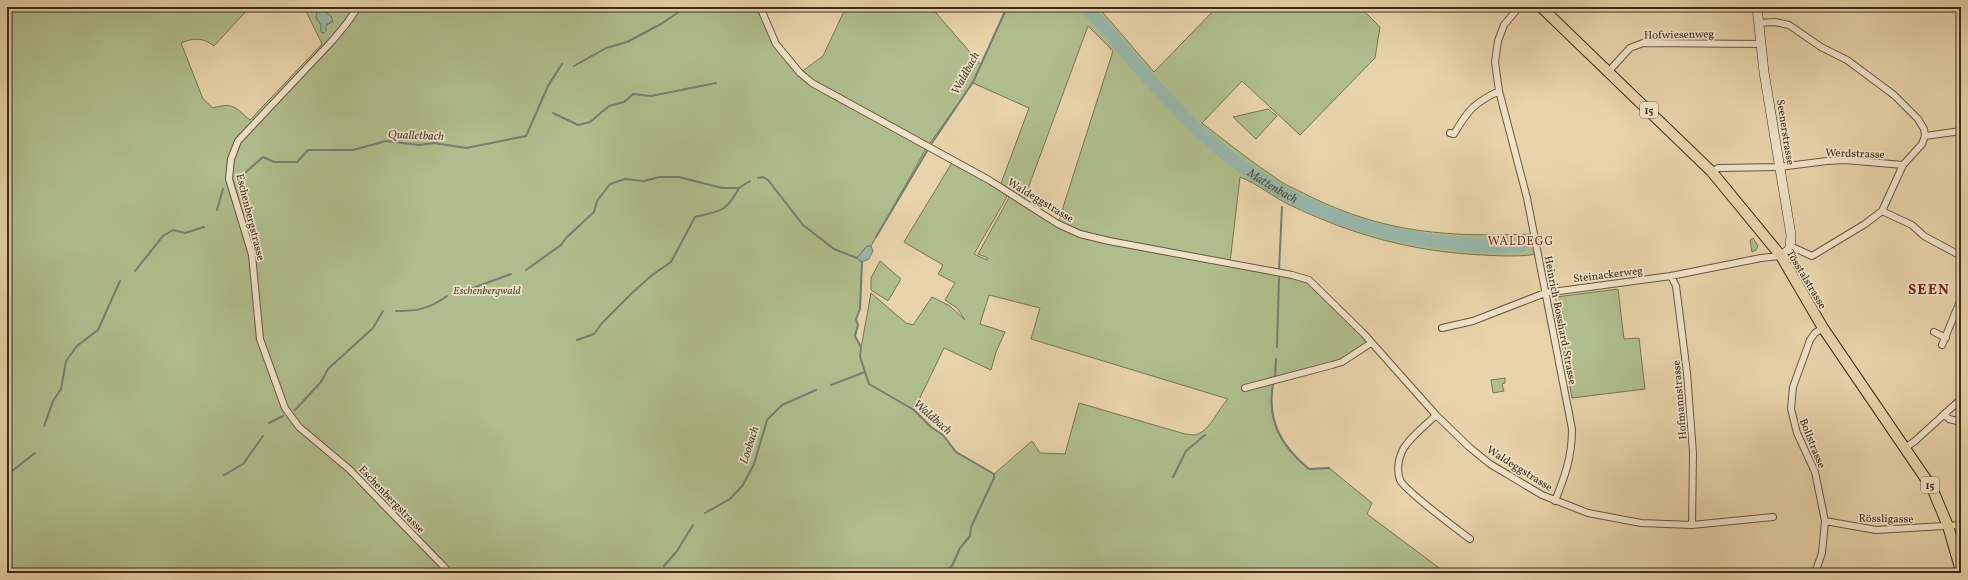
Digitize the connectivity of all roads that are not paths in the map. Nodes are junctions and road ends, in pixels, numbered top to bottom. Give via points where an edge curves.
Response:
1 (358, 7) edge
2 (760, 7) edge
3 (1519, 7) edge
4 (1541, 7) edge
5 (1757, 7) edge
6 (1758, 23) junction
7 (1760, 44) junction
8 (1608, 72) junction
9 (1499, 91) junction
10 (1961, 131) edge
11 (1450, 133) dead end
12 (1924, 136) junction
13 (1903, 165) junction
14 (1779, 167) junction
15 (1712, 172) junction
16 (1882, 211) junction
17 (1790, 246) junction
18 (1781, 256) junction
19 (1961, 256) edge
20 (1671, 276) junction
21 (1545, 293) junction
22 (1961, 299) edge
23 (1442, 328) dead end
24 (1823, 328) junction
25 (1934, 332) dead end
26 (1946, 338) junction
27 (1371, 343) junction
28 (1942, 345) dead end
29 (1245, 388) dead end
30 (1961, 399) edge
31 (1944, 414) junction
32 (1436, 415) junction
33 (1961, 422) edge
34 (1905, 448) junction
35 (1555, 501) junction
36 (1773, 517) dead end
37 (1824, 521) junction
38 (1692, 525) junction
39 (1948, 526) junction
40 (1961, 526) edge
41 (1470, 539) dead end
42 (1961, 571) edge
43 (450, 573) edge
44 (1815, 573) edge

1 - 43 street, Eschenbergstrasse via 333,40 238,141 231,159 229,179 252,255 260,340 287,411 303,430 349,469
2 - 27 street, Waldeggstrasse via 776,44 807,80 989,180 1058,224 1080,234 1109,241 1308,280
3 - 9 street, Heinrich-Bosshard-Strasse via 1504,25 1498,41 1495,62
4 - 8 main road, Tösstalstrasse / 15
5 - 6 main road, Seenerstrasse
6 - 7 main road, Seenerstrasse
6 - 12 street via 1776,22 1789,26 1847,60 1894,95 1918,119 1924,129
7 - 8 street, Hofwiesenweg via 1643,43 1630,48
7 - 14 main road, Seenerstrasse
8 - 15 main road, Tösstalstrasse / 15
9 - 11 street via 1480,100 1466,114 1454,134
9 - 21 street, Heinrich-Bosshard-Strasse via 1527,198
10 - 12 street
12 - 13 street via 1922,144
13 - 14 street, Werdstrasse via 1845,160
13 - 16 street
14 - 15 street, Werdstrasse via 1718,168
14 - 17 main road, Seenerstrasse via 1791,235
15 - 18 main road, Tösstalstrasse / 15
16 - 17 street via 1812,256
16 - 19 street via 1912,225 1924,236
17 - 18 main road via 1790,249
18 - 20 street, Steinackerweg
18 - 24 main road, Tösstalstrasse / 15
20 - 21 street, Steinackerweg
20 - 38 street, Hofmannstrasse via 1676,286 1687,373 1694,460
21 - 23 street, Steinackerweg via 1473,321
21 - 35 street, Heinrich-Bosshard-Strasse via 1572,429 1572,450
22 - 26 street
24 - 34 main road, Tösstalstrasse / 15
24 - 37 street, Bollstrasse via 1812,337 1806,349 1793,387 1791,409 1797,433 1815,472
25 - 26 street
26 - 28 street
27 - 29 street via 1337,363
27 - 32 street, Waldeggstrasse
30 - 31 street
31 - 33 street via 1949,419
31 - 34 street
32 - 35 street, Waldeggstrasse via 1490,464
32 - 41 street via 1405,446 1398,470 1401,481
34 - 39 main road, Tösstalstrasse / 15 via 1932,488
35 - 38 street, Waldeggstrasse via 1588,513 1612,518 1641,523
36 - 38 street, Waldeggstrasse
37 - 39 street, Rössligasse via 1863,528
37 - 44 street, Bollstrasse via 1822,553
39 - 40 street, Rössligasse
39 - 42 main road, Tösstalstrasse / 15

